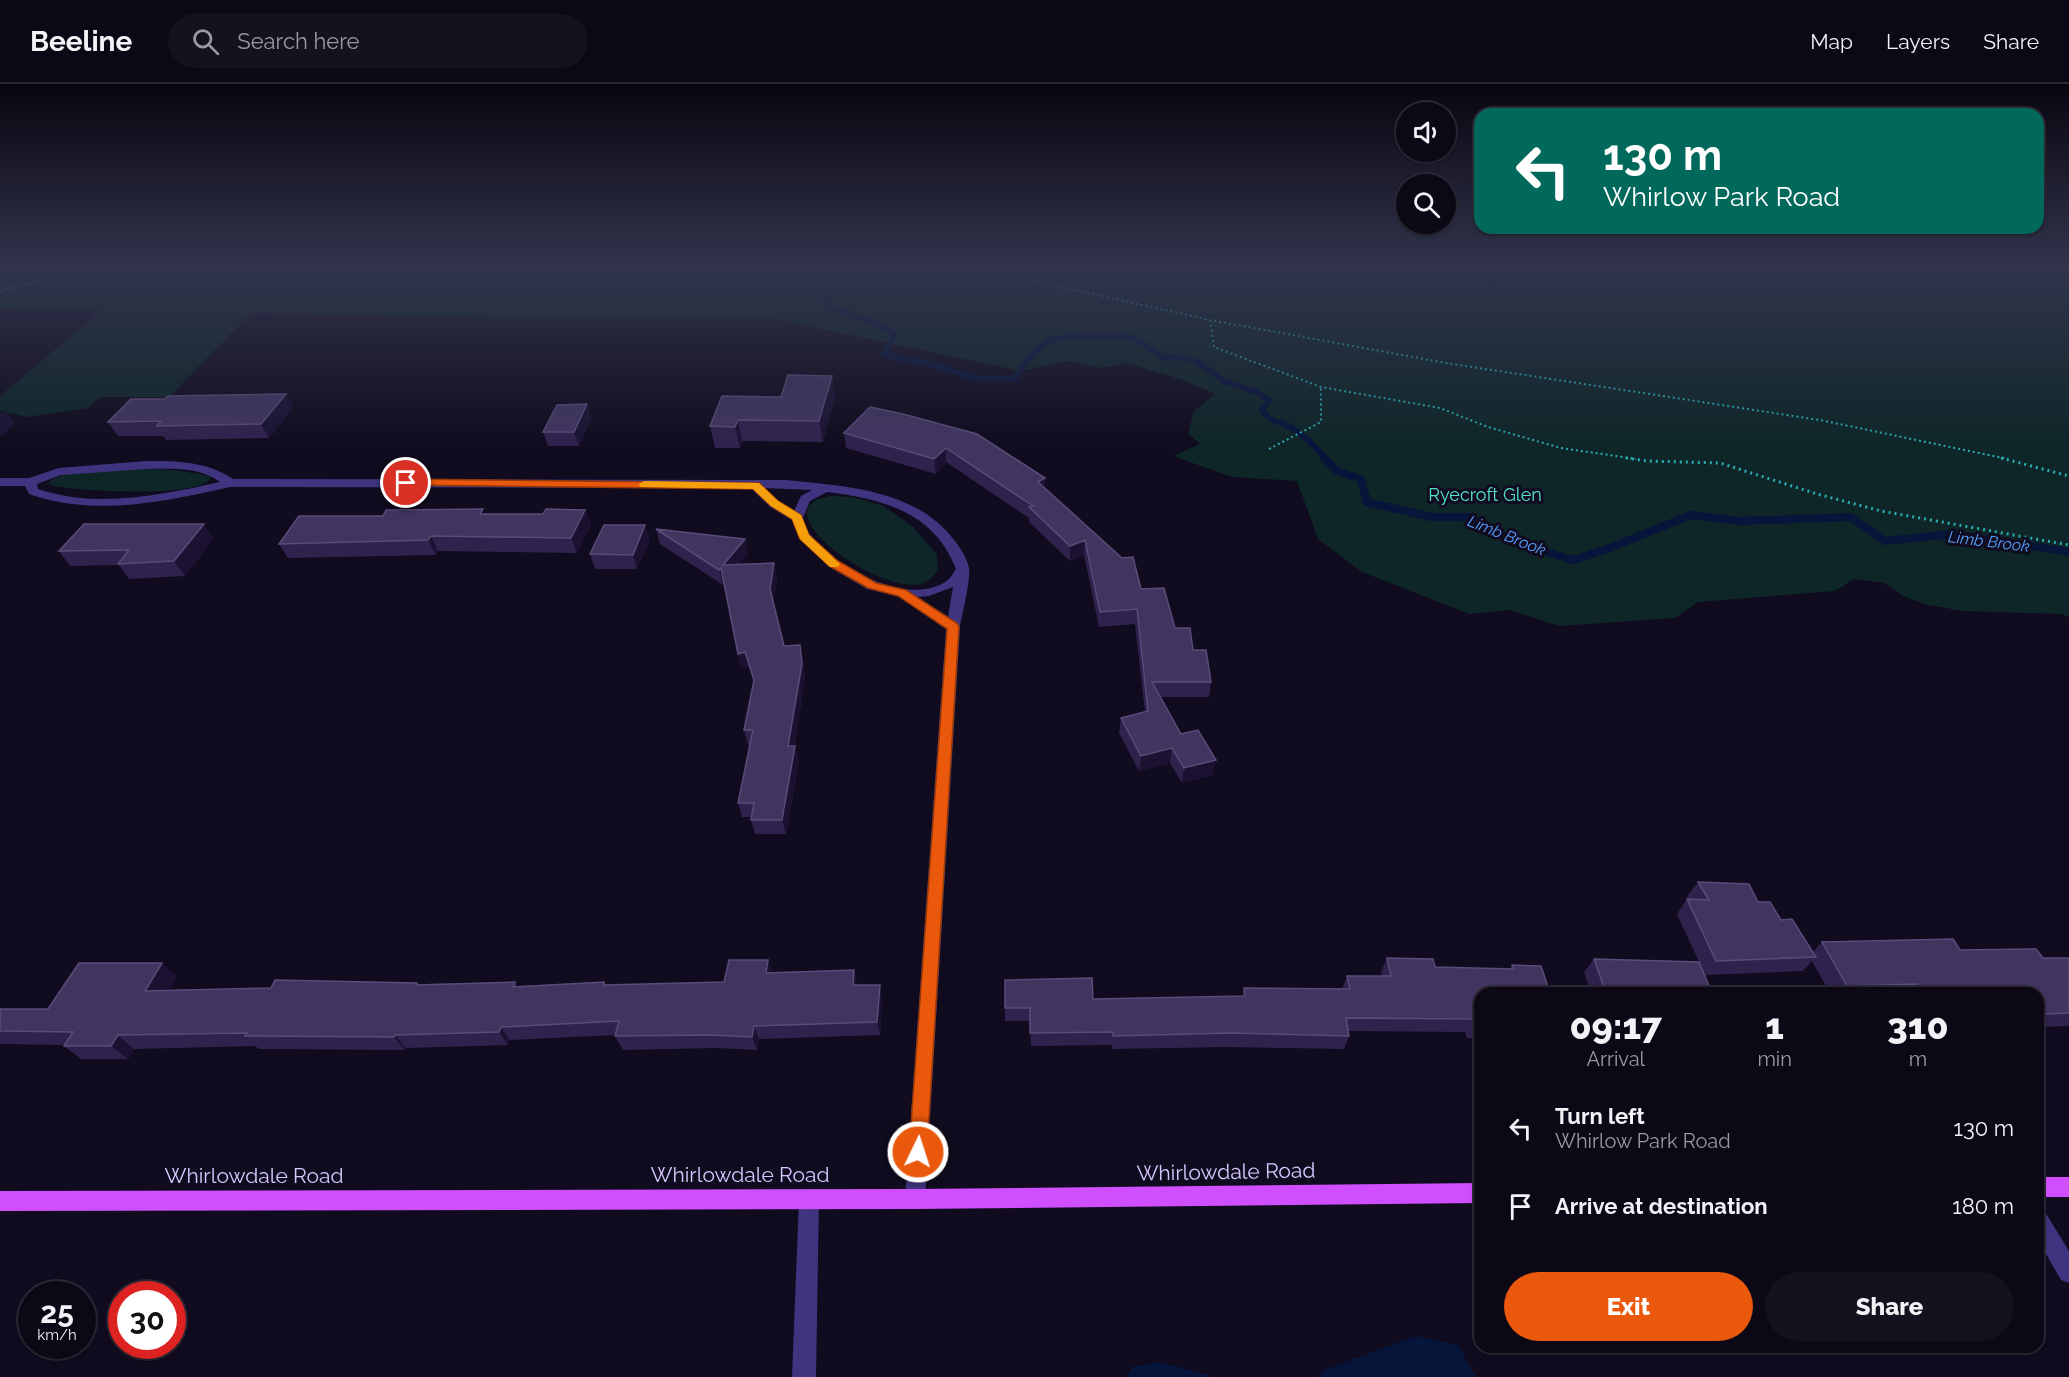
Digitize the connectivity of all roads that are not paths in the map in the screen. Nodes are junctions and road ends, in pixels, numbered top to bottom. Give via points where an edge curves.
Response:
1 (0, 482) edge
2 (30, 482) junction
3 (230, 483) junction
4 (756, 486) junction
5 (825, 488) junction
6 (797, 518) junction
7 (963, 569) junction
8 (902, 593) junction
9 (953, 627) junction
10 (2044, 1187) edge
11 (2069, 1187) edge
12 (1474, 1193) edge
13 (809, 1199) junction
14 (915, 1199) junction
15 (0, 1201) edge
16 (2044, 1229) edge
17 (2069, 1272) edge
18 (804, 1377) edge

1 - 2 street
2 - 3 street via 68,471 184,465 214,472
2 - 3 street via 33,491 49,499 109,502 160,498
3 - 4 street
4 - 5 street
4 - 6 street via 774,504
5 - 6 street via 805,499
5 - 7 street via 856,491 903,505 939,529 960,555
6 - 8 street via 804,536 833,564 872,586
7 - 8 street via 952,583 929,592
7 - 9 street
8 - 9 street
9 - 14 street
10 - 11 main road
12 - 14 main road, Whirlowdale Road
13 - 14 main road, Whirlowdale Road
13 - 15 main road, Whirlowdale Road
13 - 18 street
16 - 17 street

